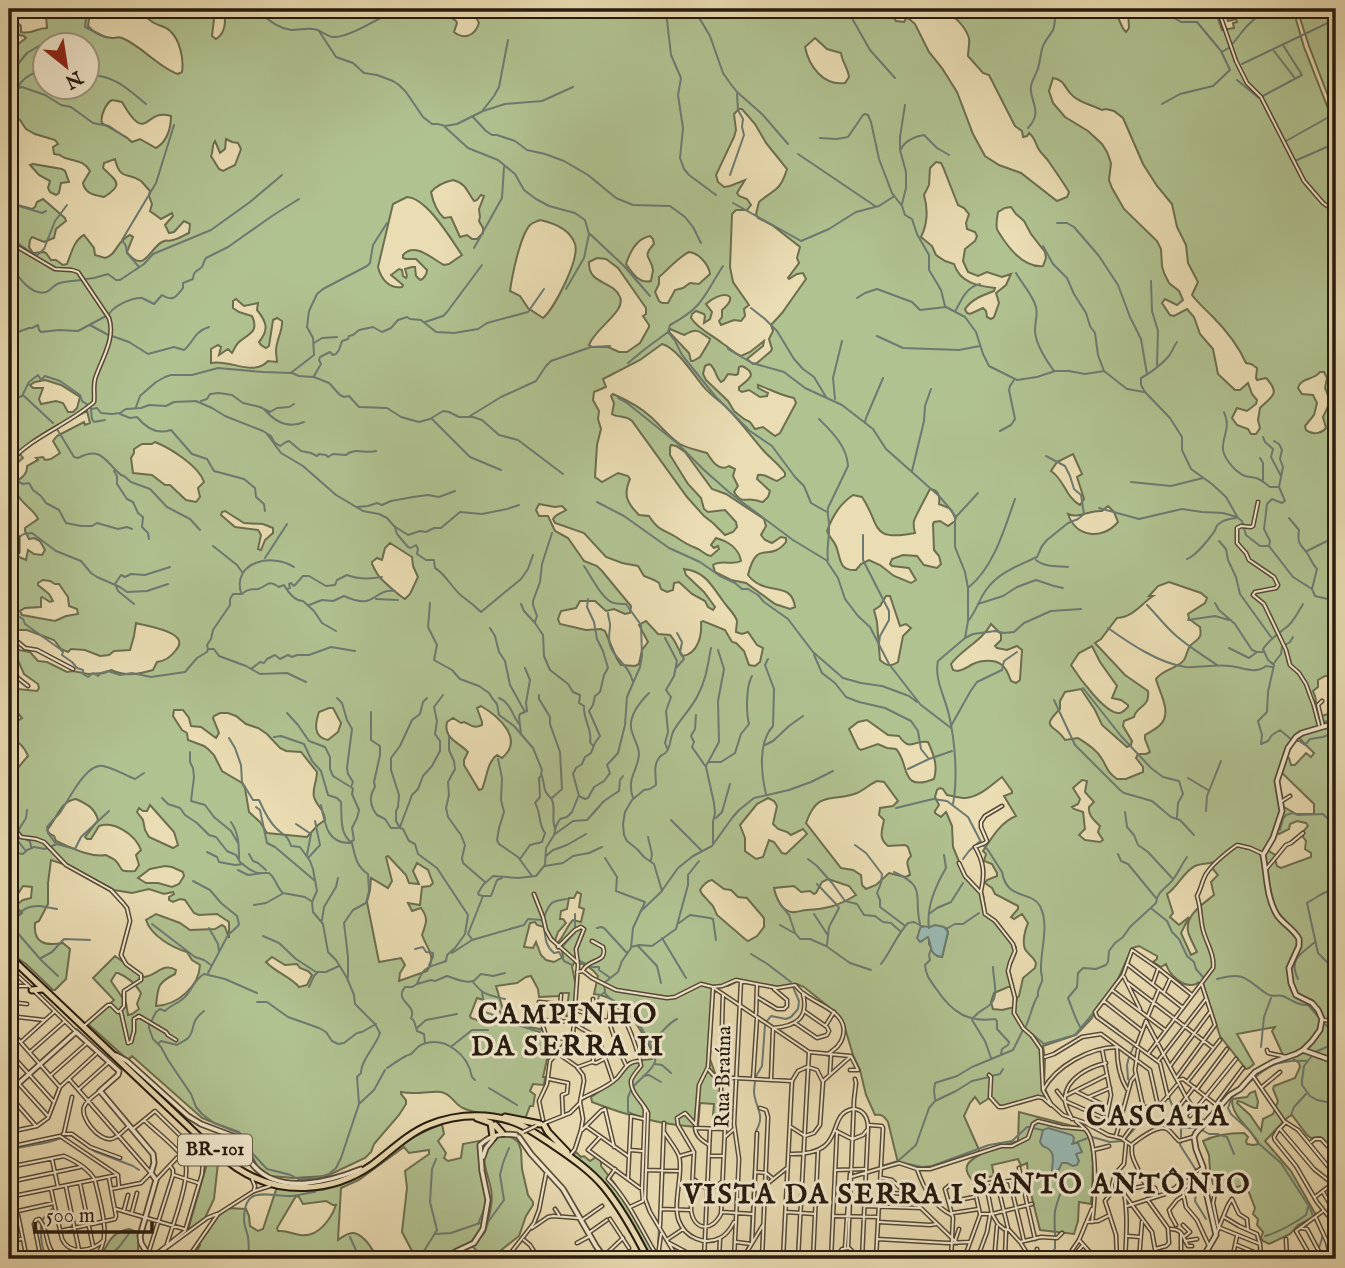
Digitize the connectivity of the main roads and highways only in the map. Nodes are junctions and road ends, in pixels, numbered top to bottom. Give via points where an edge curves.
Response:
1 (9, 961) edge
2 (30, 988) road end
3 (42, 989) junction
4 (78, 1021) junction
5 (471, 1116) junction
6 (497, 1118) junction
7 (507, 1121) junction
8 (569, 1155) junction
9 (654, 1259) edge

1 - 3 main road, BR-101
1 - 4 main road, BR-101
2 - 3 main road
3 - 4 main road, BR-101
4 - 5 main road, BR-101 via 208,1145 235,1167 276,1185 326,1186 352,1177 420,1130
5 - 6 main road, BR-101
5 - 7 main road via 491,1124 496,1135 498,1121
6 - 7 main road, BR-101
6 - 8 main road via 541,1124
7 - 8 main road, BR-101
8 - 9 main road, BR-101 via 604,1187 643,1250

